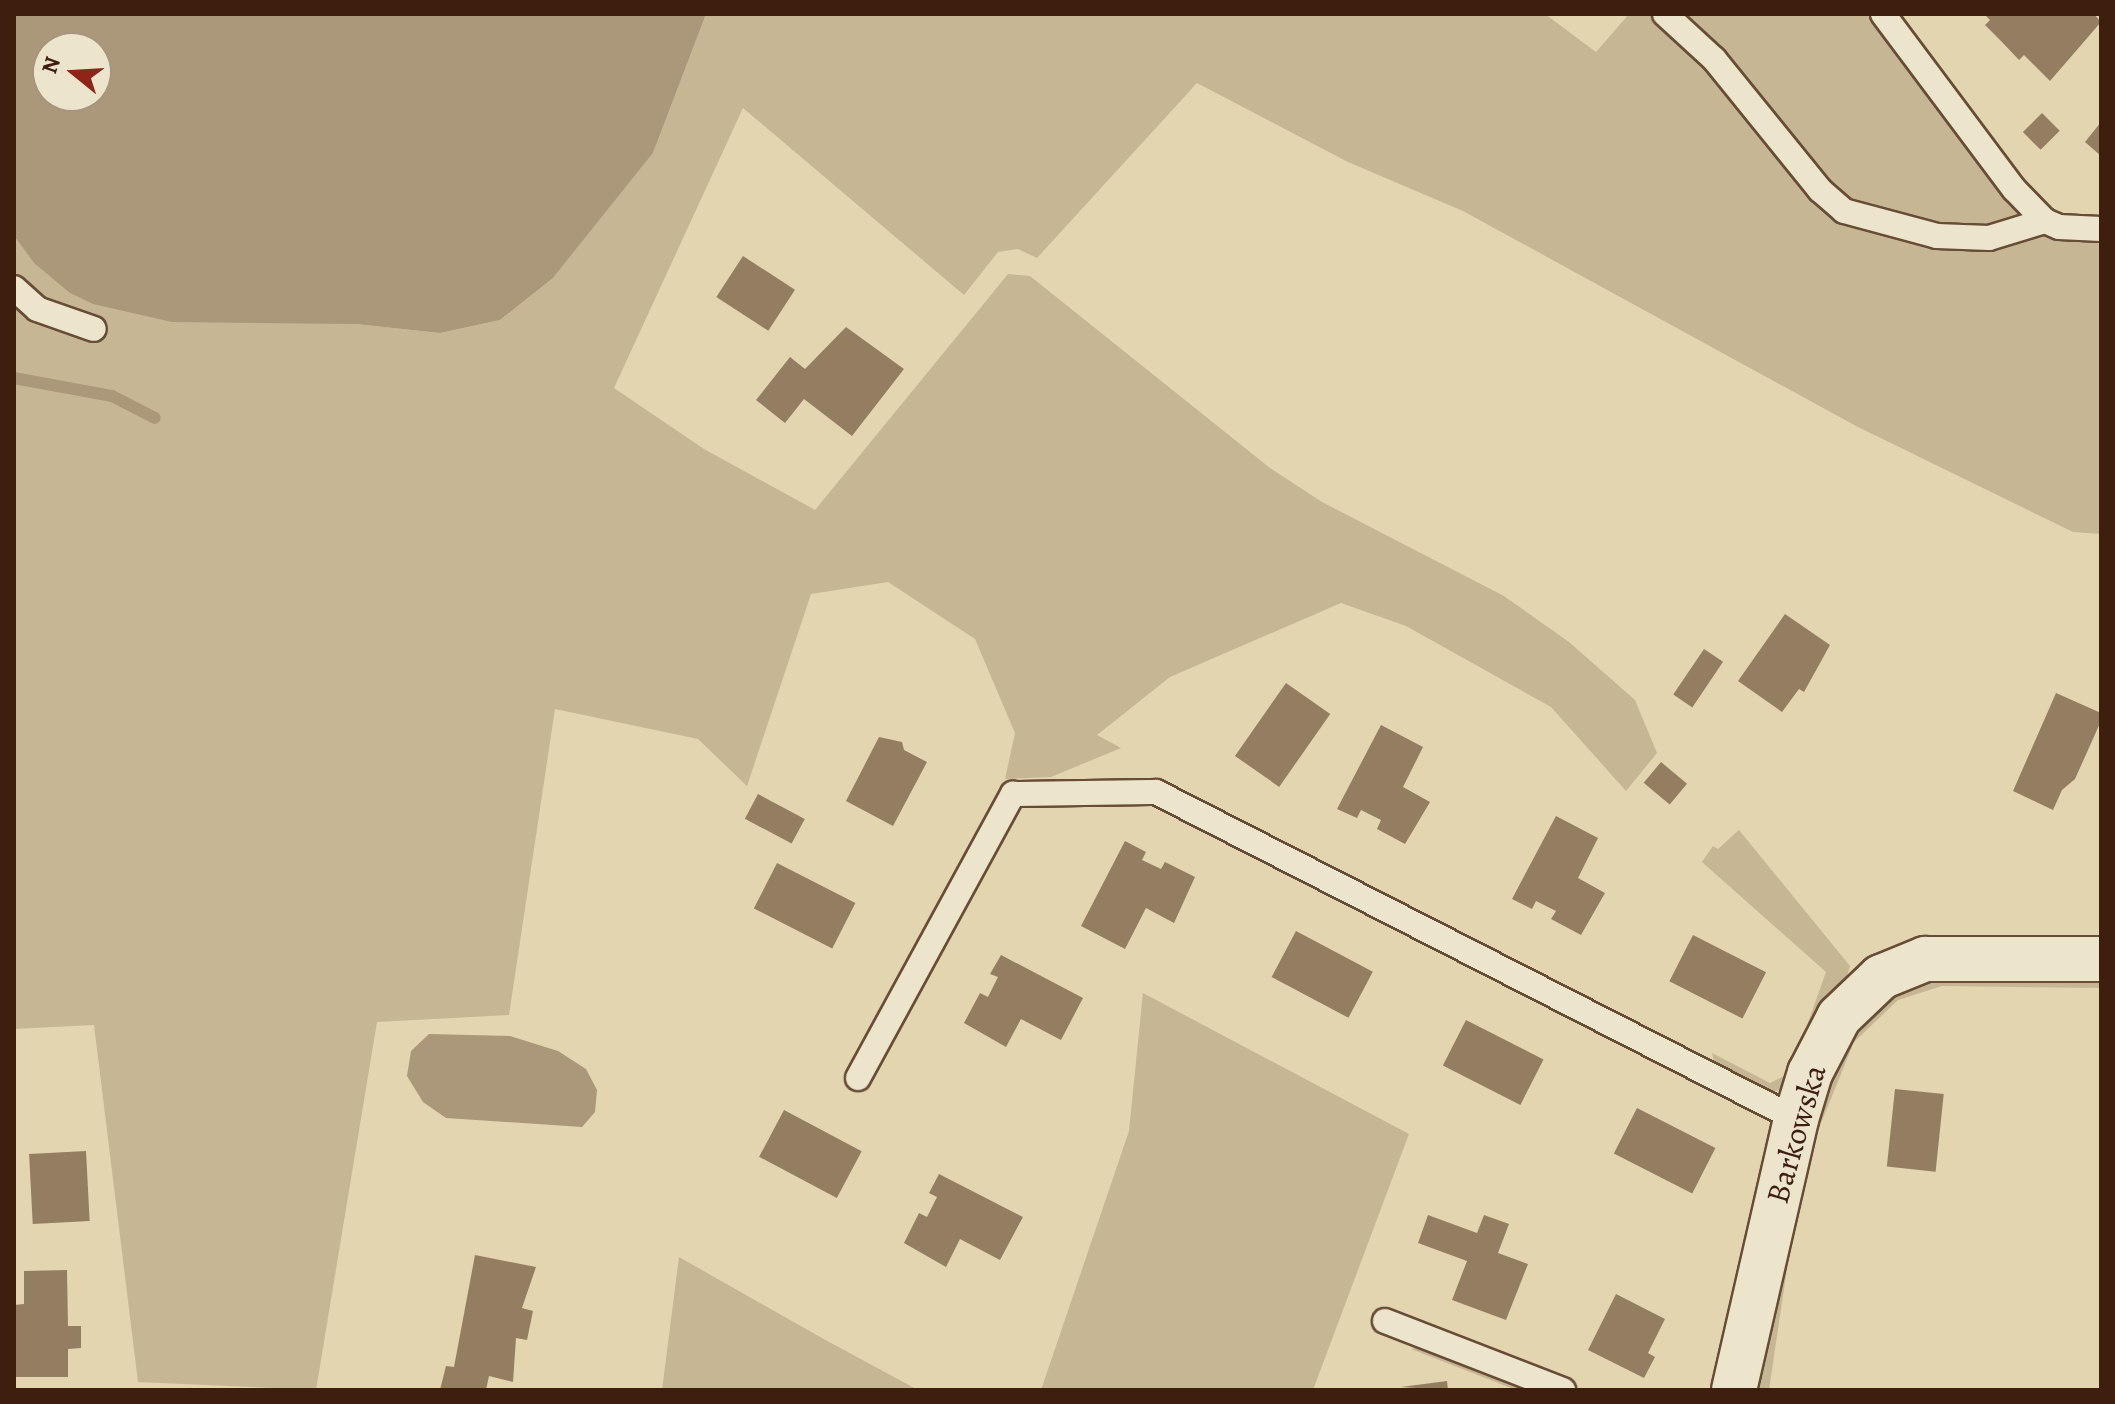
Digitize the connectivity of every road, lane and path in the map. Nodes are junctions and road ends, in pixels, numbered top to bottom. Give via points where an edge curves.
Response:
1 (1665, 14) edge
2 (1883, 14) edge
3 (2045, 221) junction
4 (2101, 229) edge
5 (14, 288) edge
6 (94, 329) dead end
7 (2101, 959) edge
8 (858, 1078) dead end
9 (1796, 1119) junction
10 (1385, 1321) dead end
11 (1563, 1390) edge
12 (1734, 1390) edge

1 - 3 lane via 1714,59 1820,190 1844,211 1937,236 1989,238
2 - 3 lane via 2014,189
3 - 4 lane
5 - 6 lane via 37,309
7 - 9 street, Barkowska via 1947,956 1881,977 1839,1017 1825,1040
8 - 9 lane via 1013,794 1156,792
9 - 12 street, Barkowska
10 - 11 lane

